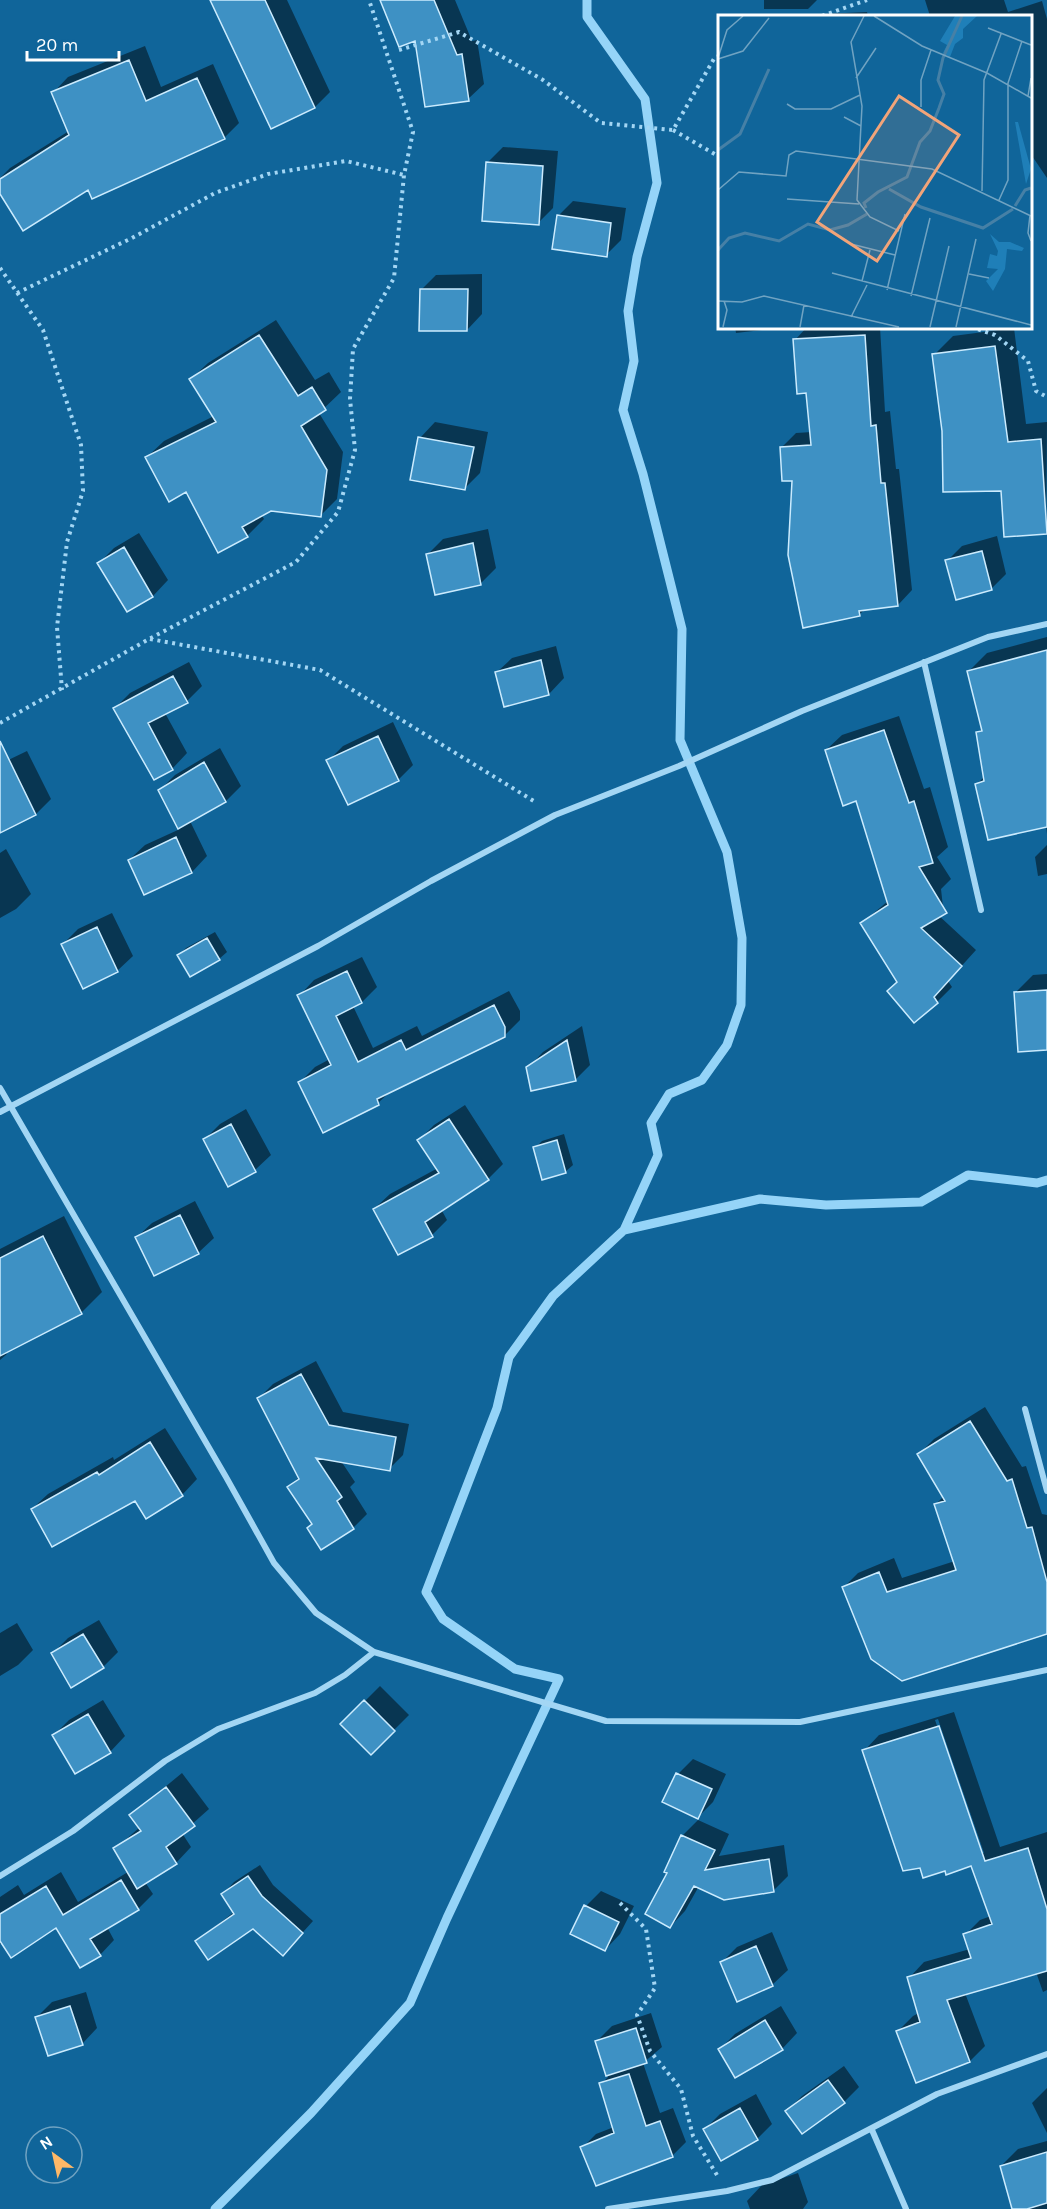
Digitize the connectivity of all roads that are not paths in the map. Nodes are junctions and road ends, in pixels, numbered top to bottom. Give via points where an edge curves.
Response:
1 (1047, 624) edge
2 (924, 662) junction
3 (981, 910) dead end
4 (0, 1088) edge
5 (10, 1107) junction
6 (0, 1112) edge
7 (1025, 1409) dead end
8 (1047, 1491) edge
9 (374, 1652) junction
10 (1047, 1670) edge
11 (0, 1876) edge
12 (1047, 2054) edge
13 (872, 2130) junction
14 (608, 2209) edge
15 (906, 2209) edge

1 - 2 street via 988,637
2 - 3 street
2 - 5 street via 555,815 318,946
4 - 5 street
5 - 6 street
5 - 9 street via 274,1563 316,1613
7 - 8 street
9 - 10 street via 606,1721 800,1722
9 - 11 street via 315,1693 218,1729 165,1761 73,1831
12 - 13 street via 937,2094
13 - 14 street via 772,2180
13 - 15 street

